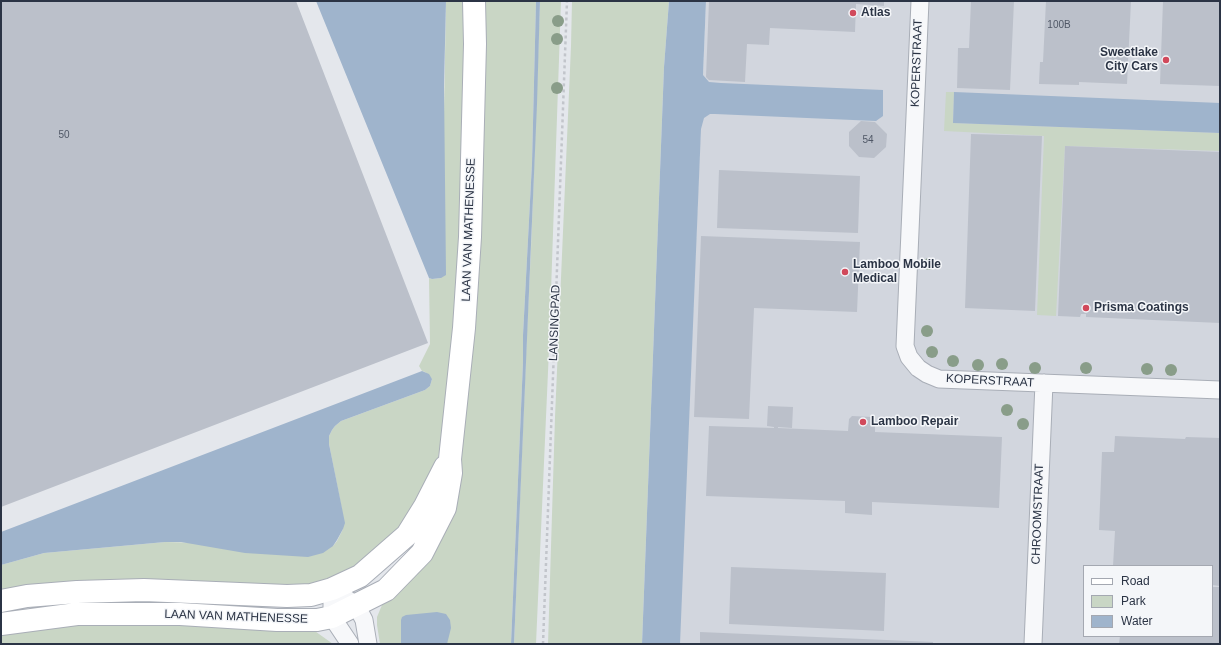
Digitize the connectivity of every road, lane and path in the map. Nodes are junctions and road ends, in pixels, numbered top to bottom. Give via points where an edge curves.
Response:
1 (474, 1) edge
2 (567, 1) edge
3 (920, 1) edge
4 (1044, 383) junction
5 (1220, 390) edge
6 (450, 459) junction
7 (332, 589) junction
8 (1, 601) edge
9 (356, 605) junction
10 (332, 617) junction
11 (1, 624) edge
12 (350, 644) edge
13 (368, 644) edge
14 (543, 644) edge
15 (1033, 644) edge

1 - 6 street, LAAN VAN MATHENESSE via 470,238 464,328
2 - 14 path, LANSINGPAD
3 - 4 street, KOPERSTRAAT via 905,346 918,368 939,379
4 - 5 street, KOPERSTRAAT
4 - 15 street, CHROOMSTRAAT
6 - 7 street, LAAN VAN MATHENESSE via 426,506 406,535 360,576
6 - 9 street, LAAN VAN MATHENESSE via 451,473 445,508 422,553 386,590
7 - 8 street, LAAN VAN MATHENESSE via 311,595 287,596 122,590 27,596
7 - 9 street
7 - 10 street
9 - 10 street, LAAN VAN MATHENESSE
9 - 13 street via 364,620
10 - 11 street, LAAN VAN MATHENESSE via 317,620 277,620 180,614 77,614
10 - 12 street

